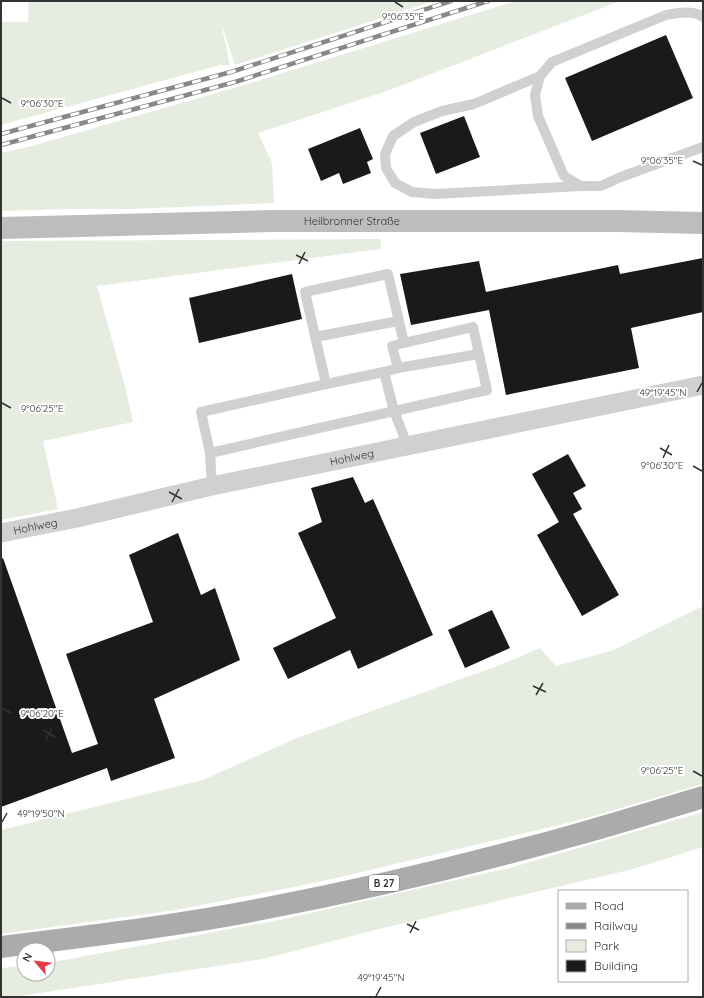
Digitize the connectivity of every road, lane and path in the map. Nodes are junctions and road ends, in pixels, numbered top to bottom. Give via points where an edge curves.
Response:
1 (703, 17) edge
2 (540, 76) junction
3 (703, 147) edge
4 (581, 186) junction
5 (703, 223) edge
6 (1, 228) edge
7 (398, 321) junction
8 (316, 337) junction
9 (404, 343) junction
10 (479, 354) junction
11 (398, 368) junction
12 (384, 372) junction
13 (326, 384) junction
14 (703, 385) edge
15 (394, 411) junction
16 (406, 446) junction
17 (210, 453) junction
18 (212, 486) junction
19 (1, 533) edge
20 (703, 797) edge
21 (1, 947) edge

1 - 2 lane via 685,12 666,15 552,62
2 - 4 lane via 535,95 538,116 564,176
2 - 4 lane via 474,104 442,111 414,122 393,136 385,154 386,168 395,183 412,192 436,194
3 - 4 lane via 601,186
5 - 6 street, Heilbronner Straße via 274,221
7 - 8 lane
7 - 8 lane via 388,274 305,292
7 - 9 lane
8 - 13 lane
9 - 10 lane via 473,328
9 - 11 lane via 392,346
10 - 11 lane
10 - 15 lane via 487,390
11 - 12 lane
12 - 13 lane
12 - 15 lane
13 - 17 lane via 201,412
14 - 16 street, Hohlweg
15 - 16 lane
15 - 17 lane
16 - 18 street, Hohlweg
17 - 18 lane
18 - 19 street, Hohlweg
20 - 21 main road, B 27 via 574,835 364,888 158,926

